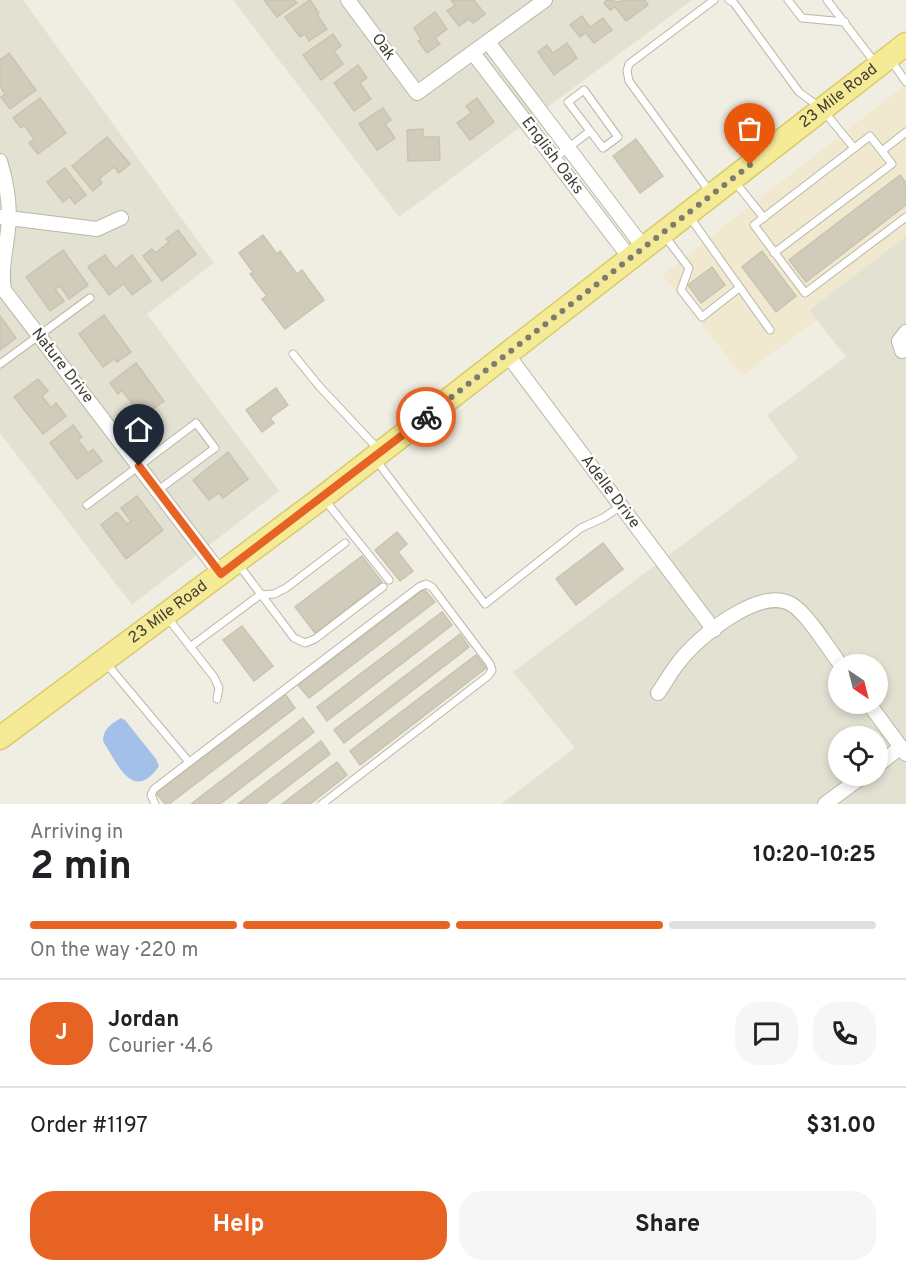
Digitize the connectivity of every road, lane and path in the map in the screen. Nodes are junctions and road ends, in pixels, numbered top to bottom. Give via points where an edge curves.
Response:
1 (348, 0) edge
2 (545, 0) edge
3 (714, 0) edge
4 (729, 0) edge
5 (788, 0) edge
6 (827, 0) edge
7 (845, 22) junction
8 (488, 42) junction
9 (473, 54) junction
10 (891, 56) edge
11 (906, 82) edge
12 (822, 109) junction
13 (590, 131) junction
14 (906, 132) edge
15 (568, 147) junction
16 (854, 148) junction
17 (882, 151) junction
18 (554, 159) junction
19 (0, 161) edge
20 (732, 179) junction
21 (712, 194) junction
22 (688, 214) junction
23 (906, 217) edge
24 (4, 218) edge
25 (764, 218) junction
26 (121, 219) dead end
27 (663, 233) junction
28 (637, 253) junction
29 (774, 253) junction
30 (739, 288) junction
31 (90, 298) dead end
32 (770, 330) dead end
33 (906, 332) edge
34 (38, 336) junction
35 (904, 350) edge
36 (293, 354) dead end
37 (507, 354) junction
38 (0, 364) edge
39 (377, 455) junction
40 (139, 466) junction
41 (157, 491) junction
42 (323, 496) junction
43 (87, 505) dead end
44 (621, 506) junction
45 (345, 543) dead end
46 (229, 568) junction
47 (389, 580) dead end
48 (382, 587) dead end
49 (260, 595) junction
50 (165, 615) junction
51 (714, 630) junction
52 (190, 647) junction
53 (833, 654) edge
54 (104, 661) junction
55 (658, 693) dead end
56 (217, 699) dead end
57 (876, 714) edge
58 (0, 738) edge
59 (904, 751) edge
60 (888, 760) edge
61 (189, 762) junction
62 (850, 786) edge
63 (155, 804) edge
64 (322, 804) edge
65 (825, 804) edge

1 - 9 street, Oak via 417,93
2 - 8 street
3 - 21 lane via 629,64 627,71 629,81
4 - 12 lane via 799,92
5 - 7 lane via 802,18
6 - 7 lane
7 - 10 lane
8 - 9 street
8 - 15 street, English Oaks
9 - 18 street, English Oaks
10 - 11 lane
10 - 12 main road, 23 Mile Road
12 - 16 lane
12 - 20 main road, 23 Mile Road
13 - 13 lane via 568,102 584,90 618,137 603,148
13 - 15 lane
14 - 17 lane
15 - 18 lane
15 - 28 street, English Oaks
16 - 17 lane via 870,136
16 - 25 lane
17 - 29 lane via 892,164
18 - 28 street, English Oaks
19 - 24 street, Nature Drive via 7,189
20 - 21 main road, 23 Mile Road
20 - 25 lane
21 - 22 main road, 23 Mile Road
22 - 27 main road, 23 Mile Road
22 - 30 lane
23 - 29 lane via 805,293
24 - 26 street via 97,230
24 - 34 street, Nature Drive via 4,290
25 - 29 lane via 754,225
27 - 28 main road, 23 Mile Road
27 - 30 lane via 689,268 681,290 702,317
28 - 37 main road, 23 Mile Road
30 - 32 lane
31 - 34 lane
33 - 35 street via 899,341
34 - 38 lane
34 - 40 street, Nature Drive
36 - 39 lane
37 - 39 main road, 23 Mile Road
37 - 44 street, Adelle Drive
39 - 42 main road, 23 Mile Road
39 - 44 lane via 485,604 581,528
40 - 41 street, Nature Drive
40 - 41 lane via 196,423 215,448
40 - 43 lane
41 - 46 street, Nature Drive
42 - 46 main road, 23 Mile Road
42 - 47 lane
44 - 51 street, Adelle Drive
45 - 49 lane via 286,588
46 - 49 lane
46 - 50 main road, 23 Mile Road
48 - 49 lane via 304,644 294,638
49 - 52 lane
50 - 52 lane
50 - 54 main road, 23 Mile Road
51 - 53 street via 745,608 768,601 789,602 800,609
51 - 55 street via 679,662
52 - 56 lane via 214,677 219,688
54 - 58 main road, 23 Mile Road
54 - 61 lane
57 - 59 street
59 - 60 street
61 - 63 lane via 154,789 151,795
61 - 64 lane via 426,584 492,670
62 - 65 street

